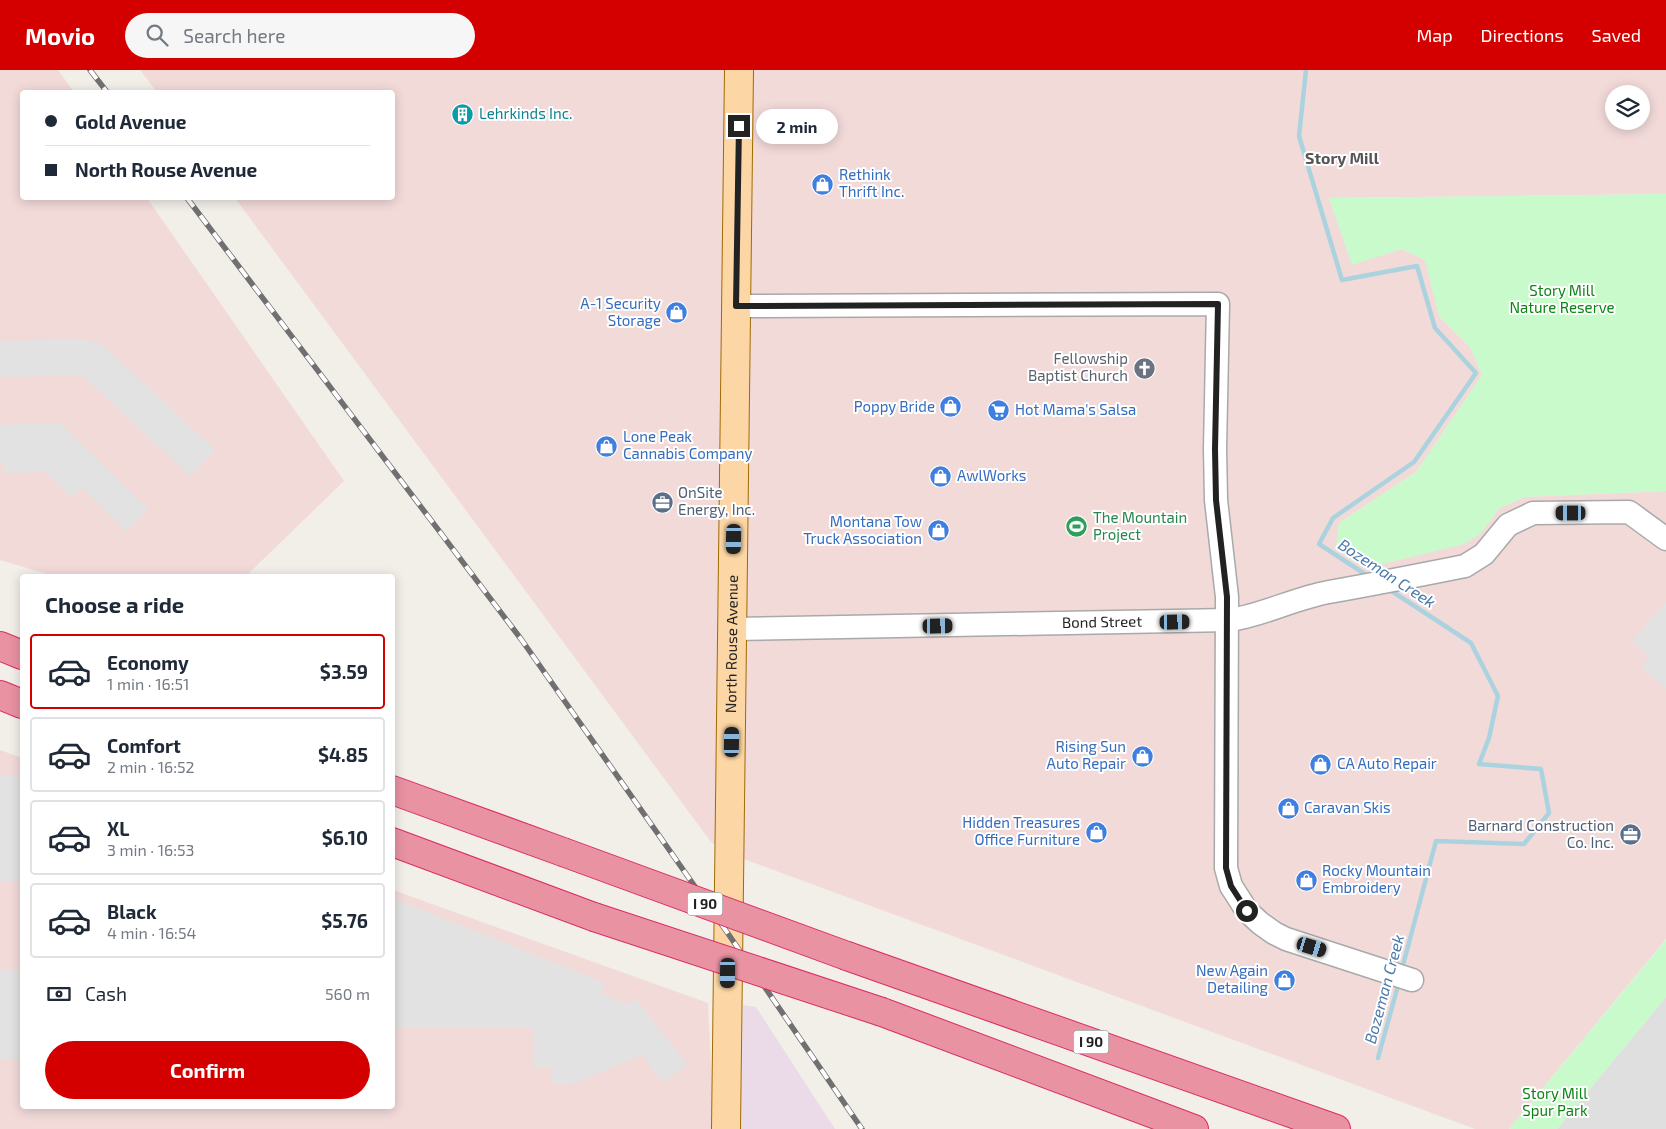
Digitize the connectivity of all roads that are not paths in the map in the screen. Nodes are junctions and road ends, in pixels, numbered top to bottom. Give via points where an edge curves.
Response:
1 (740, 70) edge
2 (736, 306) junction
3 (1666, 538) edge
4 (1227, 620) junction
5 (733, 629) junction
6 (0, 646) edge
7 (20, 654) edge
8 (0, 695) edge
9 (20, 703) edge
10 (395, 791) edge
11 (395, 843) edge
12 (1412, 980) dead end
13 (726, 1129) edge
14 (1194, 1129) edge
15 (1336, 1129) edge

1 - 2 main road, North Rouse Avenue
2 - 4 street via 1218,304 1216,500
2 - 5 main road, North Rouse Avenue
3 - 4 street, Bond Street via 1629,512 1533,513 1508,525 1484,554 1469,563 1330,592 1248,617
4 - 5 street, Bond Street
4 - 12 street via 1226,868 1231,886 1247,911 1274,933
5 - 13 main road, North Rouse Avenue
6 - 7 highway
8 - 9 highway
10 - 15 highway, I 90, bridge
11 - 14 highway, bridge via 594,917 882,1012

